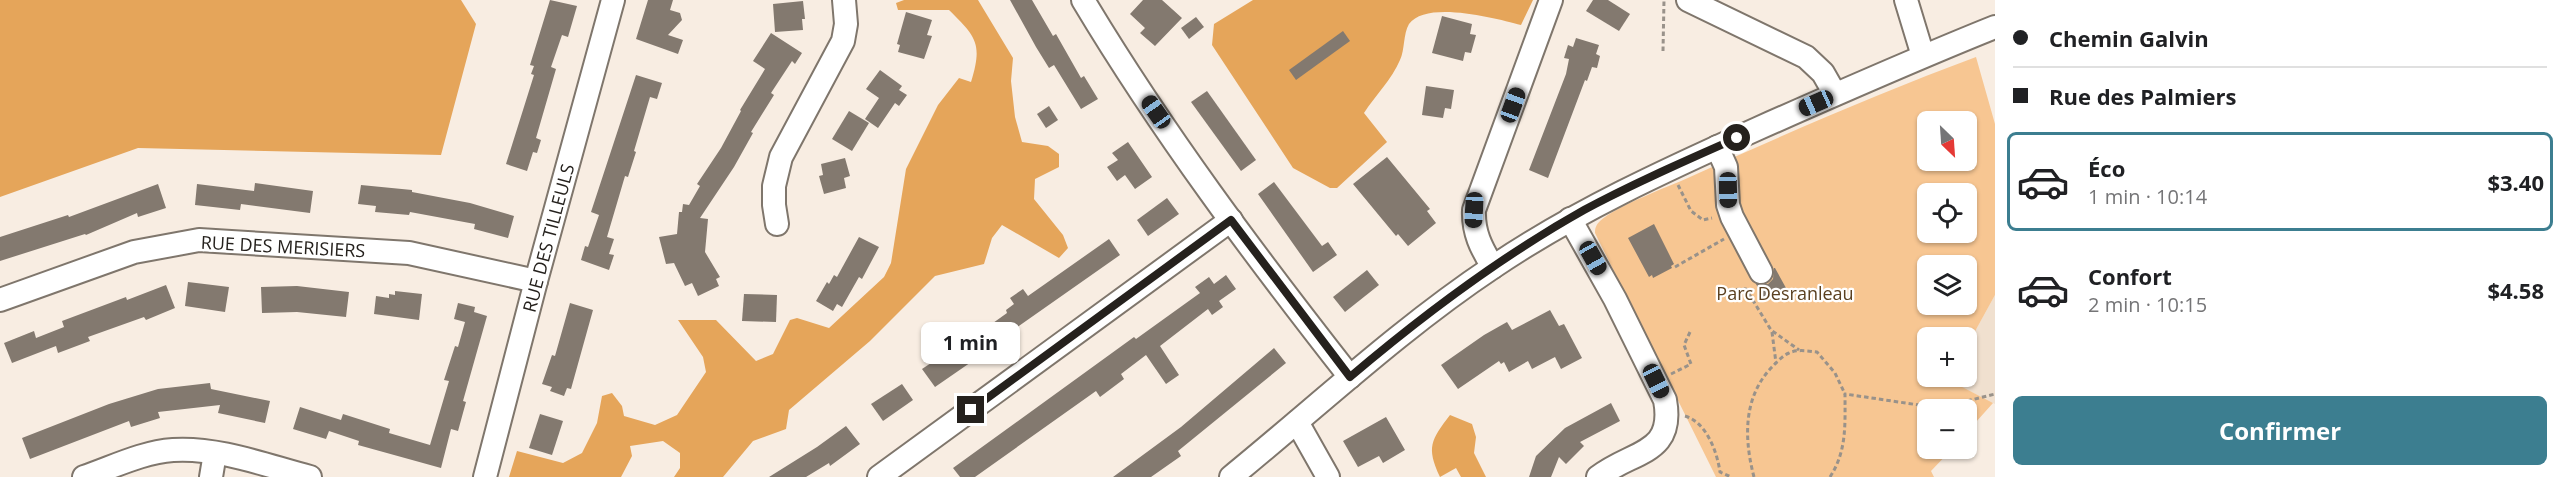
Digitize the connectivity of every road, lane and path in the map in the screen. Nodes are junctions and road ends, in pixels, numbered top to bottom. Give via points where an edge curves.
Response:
1 (613, 0) edge
2 (844, 0) edge
3 (1083, 0) edge
4 (1551, 0) edge
5 (1664, 0) edge
6 (1688, 0) edge
7 (1906, 0) edge
8 (1995, 27) edge
9 (1663, 51) dead end
10 (1923, 56) junction
11 (1835, 94) junction
12 (1717, 147) junction
13 (1678, 186) dead end
14 (1681, 193) dead end
15 (1570, 219) junction
16 (1231, 220) junction
17 (777, 224) dead end
18 (1728, 237) dead end
19 (1493, 267) junction
20 (1675, 267) dead end
21 (1761, 272) dead end
22 (536, 281) junction
23 (1721, 291) dead end
24 (0, 300) edge
25 (1771, 330) junction
26 (1690, 332) dead end
27 (1800, 351) junction
28 (1776, 363) junction
29 (1681, 369) dead end
30 (1350, 377) junction
31 (1845, 394) junction
32 (1995, 394) edge
33 (1297, 422) junction
34 (1667, 422) junction
35 (216, 453) junction
36 (84, 477) edge
37 (211, 477) edge
38 (310, 477) edge
39 (485, 477) edge
40 (879, 477) edge
41 (1232, 477) edge
42 (1328, 477) edge
43 (1598, 477) edge
44 (1731, 477) edge
45 (1754, 477) edge
46 (1830, 477) edge

1 - 22 street, RUE DES TILLEULS
2 - 17 street via 843,41 781,157 774,186
3 - 16 street
4 - 19 street via 1474,210 1479,245
5 - 9 path
6 - 11 street via 1806,57 1823,73
7 - 10 street
8 - 10 street
10 - 11 street
11 - 12 street
12 - 15 street
12 - 21 street via 1726,167 1732,217
13 - 14 path
15 - 19 street
15 - 34 street via 1615,298 1665,400
16 - 30 street
16 - 40 street
18 - 20 path
19 - 30 street via 1413,324
22 - 24 street, RUE DES MERISIERS via 409,253 199,240 134,252
22 - 39 street, RUE DES TILLEULS
23 - 25 path via 1746,289
25 - 27 path
25 - 28 path
26 - 29 path via 1684,345 1691,364
27 - 28 path via 1788,353
27 - 31 path via 1817,352
28 - 45 path via 1753,392 1747,448
30 - 33 street
31 - 32 path via 1939,408
31 - 46 path via 1845,436 1838,464
33 - 41 street
33 - 42 street
34 - 43 street via 1657,445 1610,467
34 - 44 path via 1695,419 1718,455 1720,472
35 - 36 street via 171,450
35 - 37 street
35 - 38 street

